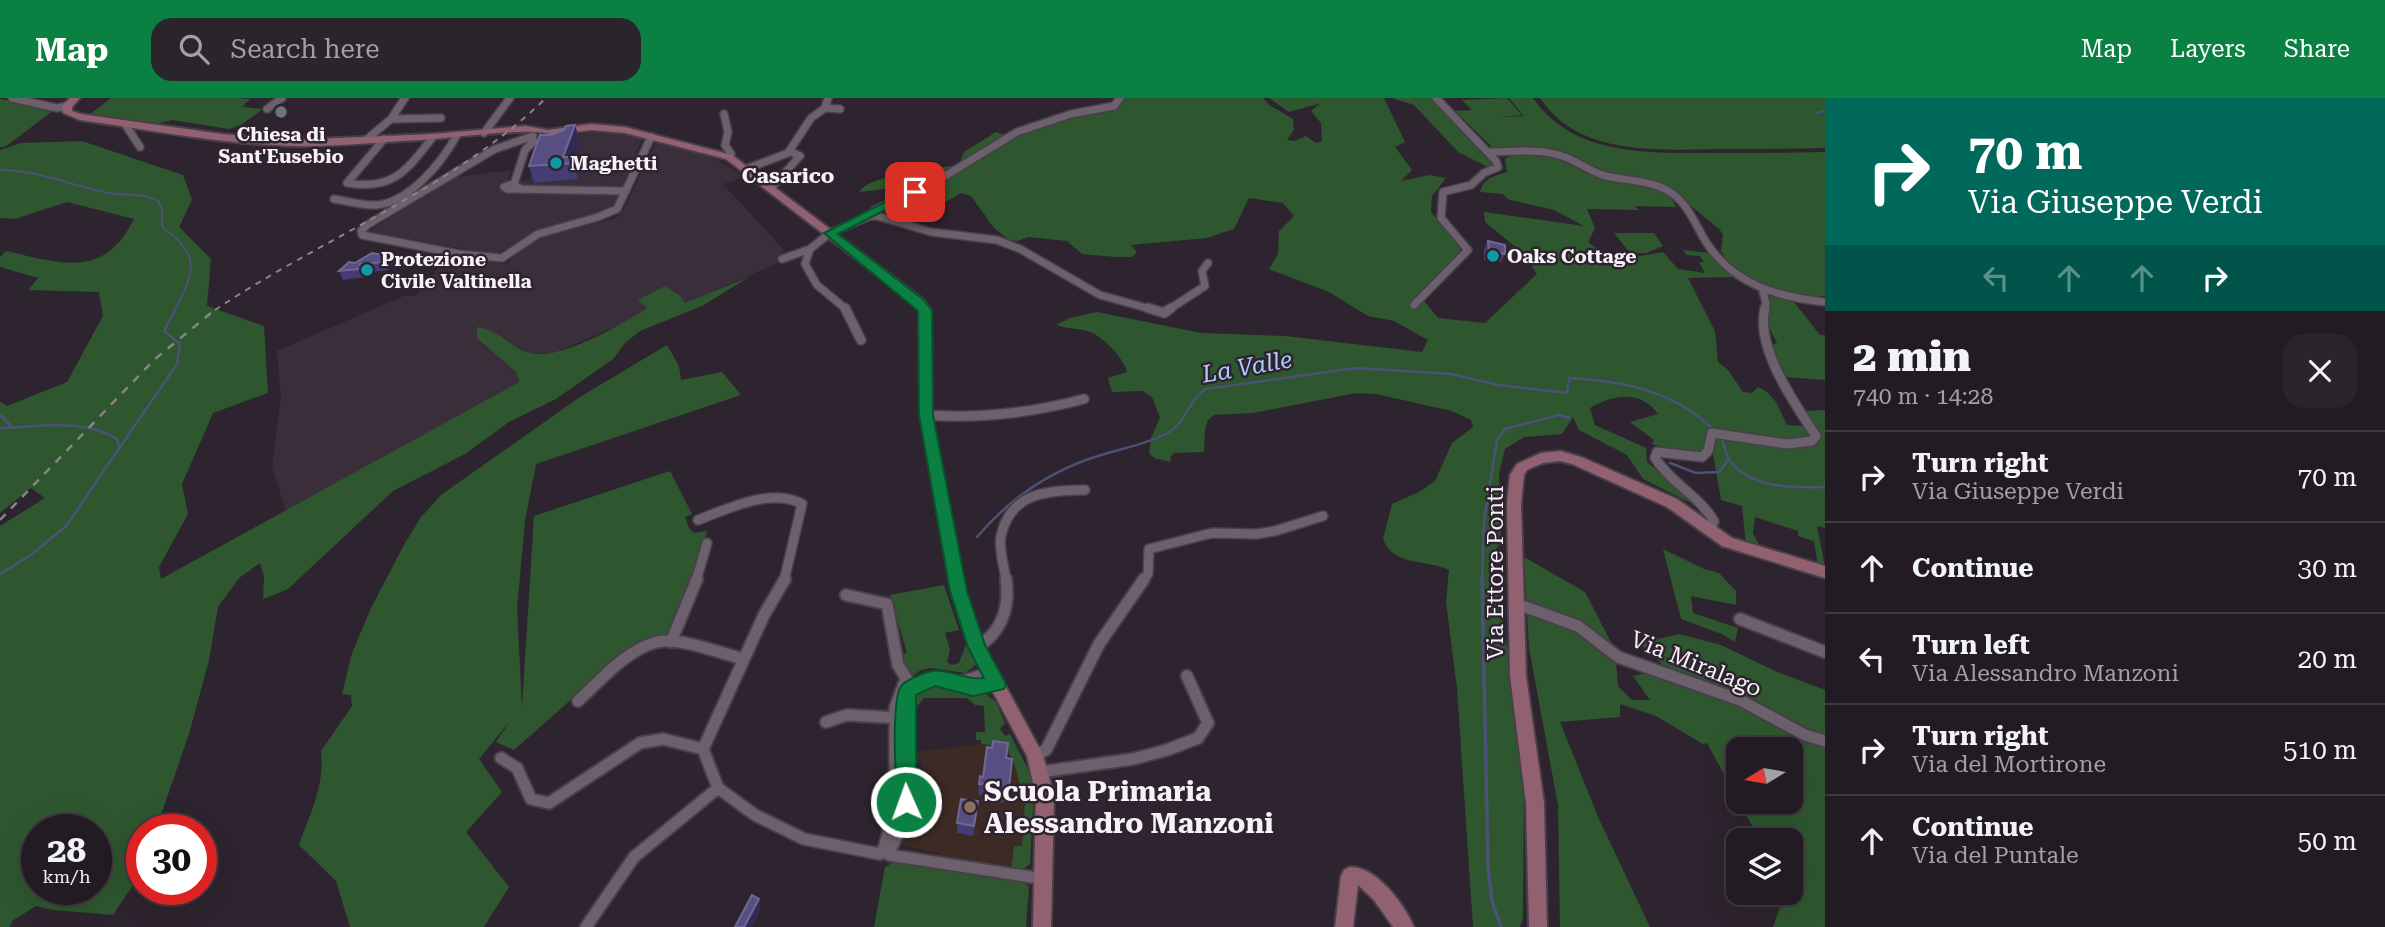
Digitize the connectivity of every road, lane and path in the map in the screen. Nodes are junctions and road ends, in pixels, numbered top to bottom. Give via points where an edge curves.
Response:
1 (12, 98) edge
2 (75, 98) edge
3 (282, 98) edge
4 (405, 98) edge
5 (510, 98) edge
6 (828, 98) edge
7 (1121, 98) edge
8 (1436, 98) edge
9 (66, 106) junction
10 (267, 108) dead end
11 (825, 108) junction
12 (840, 109) dead end
13 (724, 114) dead end
14 (441, 118) dead end
15 (391, 119) junction
16 (125, 124) junction
17 (516, 130) junction
18 (484, 133) junction
19 (550, 134) junction
20 (457, 135) junction
21 (651, 136) junction
22 (433, 137) junction
23 (367, 139) junction
24 (384, 139) junction
25 (535, 139) junction
26 (140, 147) dead end
27 (789, 151) junction
28 (1488, 152) junction
29 (729, 157) junction
30 (746, 169) junction
31 (515, 181) dead end
32 (771, 188) junction
33 (521, 189) dead end
34 (626, 191) junction
35 (334, 199) dead end
36 (870, 216) junction
37 (830, 233) junction
38 (810, 250) junction
39 (782, 260) dead end
40 (1208, 263) dead end
41 (1763, 292) junction
42 (1825, 302) edge
43 (1414, 305) dead end
44 (861, 340) dead end
45 (1084, 399) dead end
46 (926, 415) junction
47 (1085, 490) dead end
48 (1323, 516) dead end
49 (698, 520) dead end
50 (1711, 531) junction
51 (707, 543) dead end
52 (1825, 572) edge
53 (846, 595) dead end
54 (1517, 604) junction
55 (1740, 619) dead end
56 (671, 642) junction
57 (977, 647) junction
58 (1825, 652) edge
59 (743, 659) junction
60 (1187, 676) dead end
61 (994, 678) junction
62 (909, 683) junction
63 (578, 701) dead end
64 (900, 718) junction
65 (826, 722) dead end
66 (1825, 741) edge
67 (702, 749) junction
68 (1035, 755) junction
69 (501, 758) dead end
70 (1040, 772) junction
71 (718, 788) junction
72 (885, 853) junction
73 (1044, 879) junction
74 (586, 927) edge
75 (1042, 927) edge
76 (1343, 927) edge
77 (1405, 927) edge
78 (1538, 927) edge

1 - 9 street
2 - 9 street
3 - 10 street
4 - 15 street
5 - 18 street
6 - 11 street
7 - 36 street via 1114,106 1017,132
8 - 28 street
9 - 16 street via 68,113 80,117
11 - 12 street
11 - 27 street via 811,118
13 - 29 street
14 - 15 street
15 - 23 street
16 - 23 street via 292,143
16 - 26 street
17 - 18 street
17 - 19 street
17 - 25 street
18 - 20 street
19 - 21 street via 600,128
19 - 25 street
20 - 22 street
20 - 35 street via 449,152 398,197 379,205
21 - 29 street
21 - 34 street
22 - 24 street
22 - 24 street via 388,184 347,183
23 - 24 street
25 - 31 street
25 - 34 street via 507,144 368,225 362,235 502,258 536,234 608,214 617,209
27 - 30 street
27 - 32 street via 800,156
28 - 41 street via 1559,155 1594,173 1666,190 1679,200 1728,269
28 - 43 street via 1498,167 1471,185 1443,191 1441,197 1441,218 1468,253
29 - 30 street
30 - 32 street
32 - 37 street
33 - 34 street
36 - 37 street
36 - 40 street via 931,232 997,240 1093,292 1164,313 1205,286 1202,271
37 - 38 street
37 - 46 street via 925,311
38 - 39 street
38 - 44 street via 805,264 810,278 847,310
41 - 42 street
41 - 50 street via 1762,320 1779,379 1816,436 1812,441 1787,444 1715,434 1702,457 1657,452 1655,458 1666,475 1708,508 1714,521
45 - 46 street via 1004,417
46 - 57 street via 958,591
47 - 57 street via 1029,496 1010,515 1000,538 1009,598 1000,626
48 - 68 street via 1275,531 1212,533 1149,549 1148,574 1099,644 1046,750
49 - 59 street via 753,499 802,504 787,576
50 - 52 street, Via Ettore Ponti via 1727,542
50 - 54 street, Via Ettore Ponti via 1672,503 1576,460 1560,456 1531,461 1517,475 1514,504
51 - 56 street via 701,570
53 - 62 street via 887,604 898,665
54 - 66 street, Via Miralago via 1578,626 1618,657 1740,700
54 - 78 street, Via Ettore Ponti via 1518,676 1535,803
55 - 58 street
56 - 59 street
56 - 63 street via 653,643
57 - 61 street
59 - 67 street
60 - 70 street via 1208,723 1198,738 1133,759
61 - 62 street via 973,688 934,678
61 - 68 street
62 - 64 street
64 - 65 street via 847,715
64 - 72 street via 895,803 883,841
64 - 72 street via 906,807 896,842
67 - 69 street via 663,739 640,743 549,803 531,799 517,768
67 - 71 street
68 - 70 street
70 - 73 street via 1045,796
71 - 72 street via 755,815 804,839
71 - 74 street via 634,858
72 - 73 street
73 - 75 street
76 - 77 street via 1350,876 1357,874 1377,889

